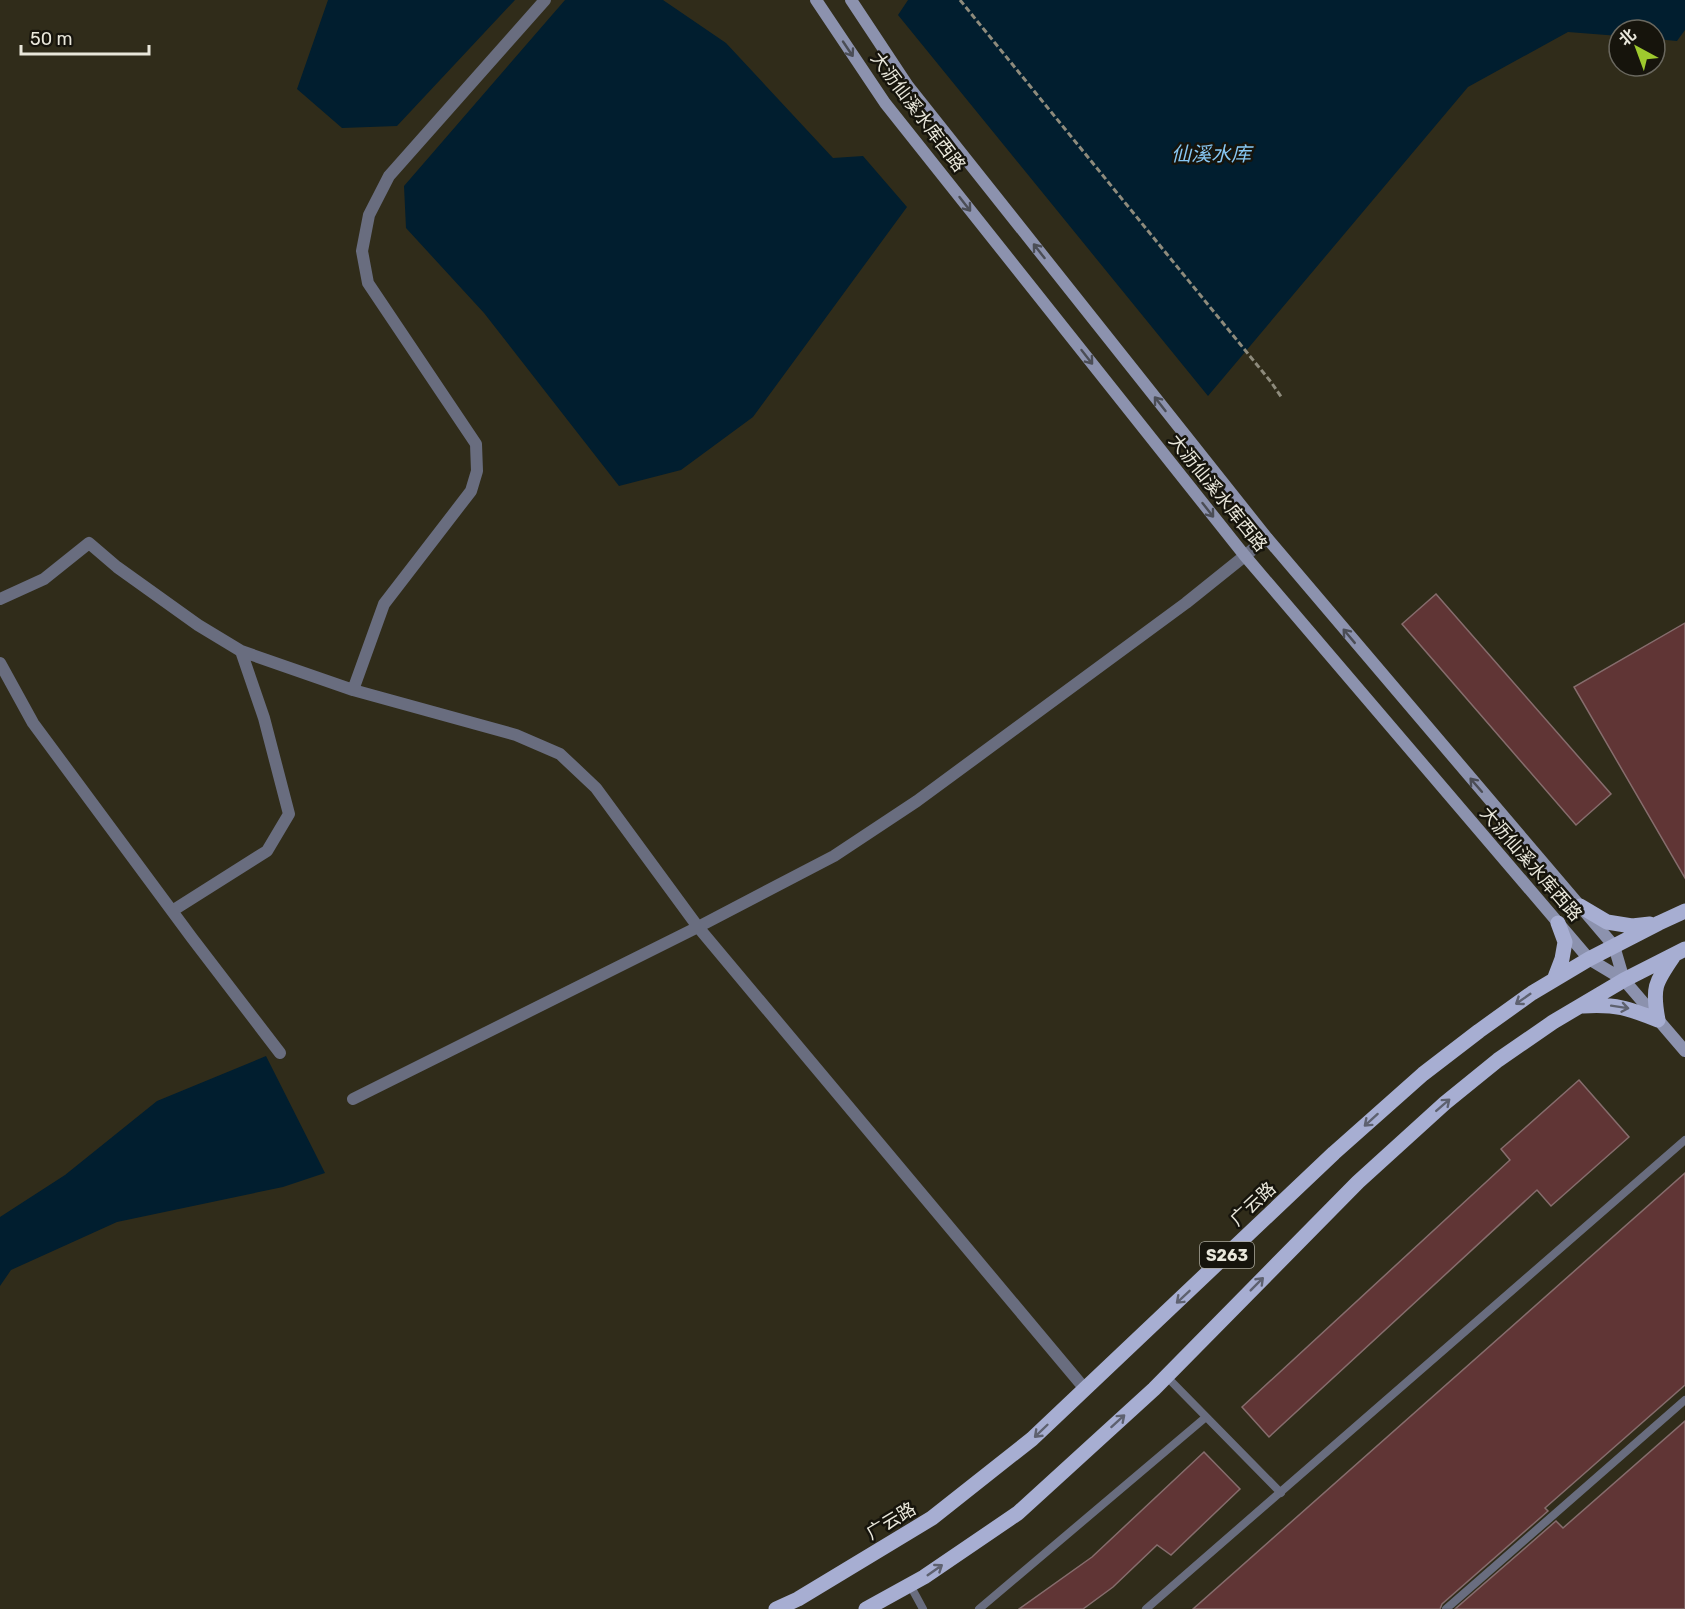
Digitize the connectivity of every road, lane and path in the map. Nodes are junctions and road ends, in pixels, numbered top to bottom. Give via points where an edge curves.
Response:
1 (545, 0) edge
2 (816, 0) edge
3 (851, 0) edge
4 (960, 0) edge
5 (1282, 398) dead end
6 (1267, 538) junction
7 (1245, 556) junction
8 (0, 599) edge
9 (241, 651) junction
10 (0, 663) edge
11 (353, 690) junction
12 (1580, 906) junction
13 (172, 911) junction
14 (1685, 911) edge
15 (1659, 922) junction
16 (1558, 923) junction
17 (698, 927) junction
18 (1614, 946) junction
19 (1680, 951) edge
20 (1589, 959) junction
21 (1554, 980) junction
22 (1624, 980) junction
23 (1580, 1006) junction
24 (1658, 1020) junction
25 (1685, 1051) edge
26 (280, 1053) dead end
27 (353, 1099) dead end
28 (1685, 1140) edge
29 (1166, 1376) junction
30 (1085, 1389) junction
31 (1685, 1400) edge
32 (1206, 1416) junction
33 (1281, 1493) junction
34 (910, 1585) junction
35 (776, 1609) edge
36 (866, 1609) edge
37 (923, 1609) edge
38 (979, 1609) edge
39 (1146, 1609) edge
40 (1446, 1609) edge

1 - 11 street via 389,176 369,215 362,251 368,283 476,444 477,471 471,491 384,604
2 -> 7 street, 大沥仙溪水库西路 via 885,103
6 -> 3 street via 908,86
4 - 5 path
6 - 7 street
12 -> 6 street
7 - 16 street, 大沥仙溪水库西路
7 - 17 street via 917,801 834,856
8 - 9 street via 44,579 89,543 189,619
9 - 11 street
9 - 13 street via 264,718 289,814 267,851
10 - 13 street via 33,723
11 - 17 street via 516,735 560,754 596,788
12 - 15 main road via 1607,922 1632,926
12 - 18 street
13 - 26 street
14 - 15 main road, 广云路 / S263
15 - 18 main road, 广云路 / S263
16 - 20 street, 大沥仙溪水库西路
16 - 21 main road via 1565,942
17 - 27 street
17 - 30 street
18 - 20 main road, 广云路 / S263
18 - 22 street
19 - 22 main road, S263
19 - 24 main road via 1658,978 1654,999
20 - 21 main road, 广云路 / S263
20 - 22 street, 大沥仙溪水库西路
21 -> 30 main road, 广云路 / S263 via 1479,1030 1424,1074 1334,1153
22 - 23 main road, S263
22 - 24 street
23 -> 24 main road via 1630,1009
29 -> 23 main road, S263 via 1358,1182 1445,1103 1497,1060
24 - 25 street
28 - 33 lane
29 - 32 lane
34 -> 29 main road, S263 via 1018,1513
30 -> 35 main road, 广云路 / S263 via 1032,1439 932,1518
31 - 40 lane
32 - 33 lane
32 - 38 lane
33 - 39 lane
34 - 36 main road, S263
34 - 37 lane

